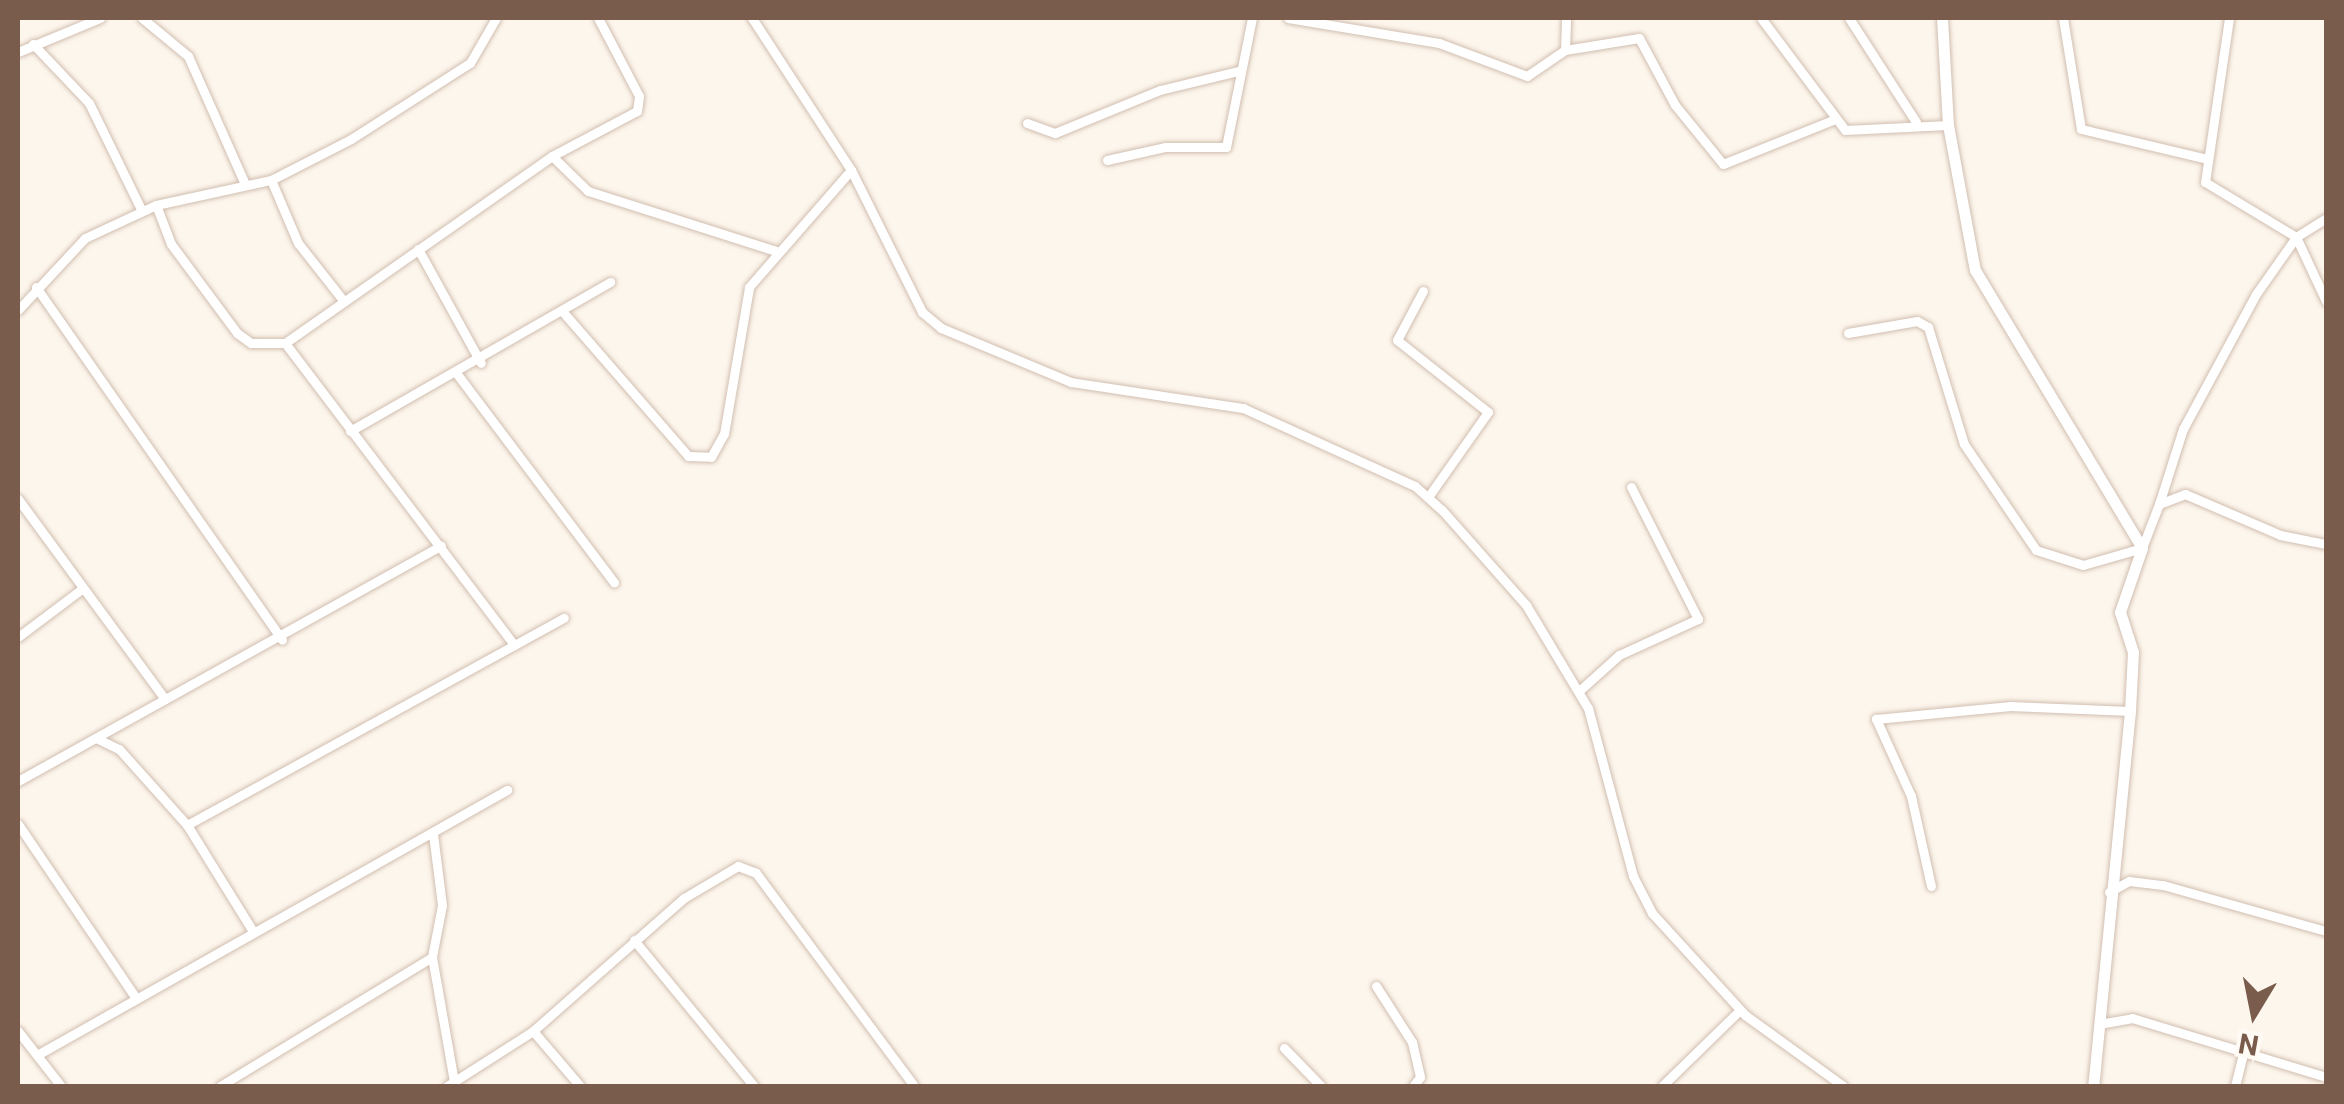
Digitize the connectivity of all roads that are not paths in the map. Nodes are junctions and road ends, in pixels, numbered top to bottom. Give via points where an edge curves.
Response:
1 (100, 18) edge
2 (142, 18) edge
3 (496, 18) edge
4 (598, 18) edge
5 (752, 18) edge
6 (1252, 18) edge
7 (1288, 18) edge
8 (1566, 18) edge
9 (1761, 18) edge
10 (1849, 18) edge
11 (1942, 18) edge
12 (2063, 18) edge
13 (2227, 18) edge
14 (33, 44) junction
15 (1565, 50) junction
16 (18, 52) edge
17 (1238, 71) junction
18 (1833, 120) junction
19 (1916, 122) junction
20 (1026, 123) dead end
21 (1948, 125) junction
22 (552, 156) junction
23 (2204, 158) junction
24 (1107, 160) dead end
25 (852, 170) junction
26 (271, 180) junction
27 (246, 184) junction
28 (156, 205) junction
29 (142, 211) junction
30 (2326, 218) edge
31 (2296, 237) junction
32 (418, 249) junction
33 (776, 251) junction
34 (610, 282) dead end
35 (36, 286) junction
36 (1423, 291) dead end
37 (342, 299) junction
38 (2326, 301) edge
39 (18, 310) edge
40 (563, 312) junction
41 (1848, 332) dead end
42 (286, 342) junction
43 (481, 363) junction
44 (457, 374) junction
45 (350, 431) junction
46 (1631, 487) dead end
47 (1428, 497) junction
48 (18, 499) edge
49 (2159, 504) junction
50 (2326, 544) edge
51 (441, 546) junction
52 (2142, 548) junction
53 (614, 582) dead end
54 (83, 588) junction
55 (564, 618) dead end
56 (18, 637) edge
57 (282, 640) junction
58 (514, 645) junction
59 (1579, 691) junction
60 (165, 699) junction
61 (2130, 711) junction
62 (117, 728) junction
63 (96, 738) junction
64 (119, 749) junction
65 (18, 782) edge
66 (507, 790) dead end
67 (18, 824) edge
68 (186, 825) junction
69 (433, 834) junction
70 (1930, 886) dead end
71 (2108, 892) junction
72 (252, 930) junction
73 (2326, 931) edge
74 (634, 940) junction
75 (432, 957) junction
76 (1376, 986) dead end
77 (136, 998) junction
78 (1740, 1010) junction
79 (2099, 1024) junction
80 (534, 1030) junction
81 (18, 1031) edge
82 (1284, 1048) dead end
83 (2244, 1049) junction
84 (37, 1055) junction
85 (2326, 1077) edge
86 (450, 1084) edge
87 (61, 1086) edge
88 (220, 1086) edge
89 (580, 1086) edge
90 (754, 1086) edge
91 (914, 1086) edge
92 (1321, 1086) edge
93 (1413, 1086) edge
94 (1662, 1086) edge
95 (1843, 1086) edge
96 (2093, 1086) edge
97 (2235, 1086) edge

1 - 14 street
2 - 27 street via 188,56
3 - 26 street via 470,63
4 - 22 street via 640,104
5 - 25 street
6 - 17 street
7 - 15 street via 1439,43 1514,75 1550,68
8 - 15 street
9 - 18 street
10 - 19 street
11 - 21 street
12 - 23 street via 2080,129
13 - 23 street
14 - 16 street
14 - 29 street via 89,104
15 - 18 street via 1639,38 1675,105 1722,164
17 - 20 street via 1160,90 1055,133
17 - 24 street via 1226,148 1165,147
18 - 19 street via 1855,131
19 - 21 street
21 - 52 street via 1976,270
22 - 32 street
22 - 33 street via 588,191
23 - 31 street via 2210,190 2265,212
25 - 33 street
25 - 47 street via 922,312 964,340 1071,382 1243,408
26 - 27 street
26 - 37 street via 298,243
27 - 28 street
28 - 29 street
28 - 42 street via 171,244 237,333 252,343
29 - 35 street via 86,238
30 - 31 street
31 - 38 street
31 - 49 street via 2183,429
32 - 37 street
32 - 43 street
33 - 40 street via 744,300 724,434 711,457 688,456
34 - 40 street
35 - 39 street
35 - 57 street
36 - 47 street via 1397,340 1473,392 1488,412
37 - 42 street
40 - 43 street
41 - 52 street via 1928,327 1964,444 2036,550 2084,565
42 - 45 street
43 - 44 street
44 - 45 street
44 - 53 street
45 - 51 street
46 - 59 street via 1698,619 1620,655
47 - 59 street via 1526,605
48 - 54 street
49 - 50 street via 2185,494
49 - 52 street
51 - 57 street
51 - 58 street
52 - 61 street via 2120,612 2132,652
54 - 56 street
54 - 60 street
55 - 58 street
57 - 60 street
58 - 68 street via 470,677
59 - 78 street via 1633,876 1679,950
60 - 62 street
61 - 70 street via 2010,706 1876,719 1911,796
61 - 71 street
62 - 63 street
62 - 64 street
63 - 64 street
63 - 65 street
64 - 68 street
66 - 69 street
67 - 77 street
68 - 72 street
69 - 72 street
69 - 75 street via 442,905
71 - 73 street via 2129,881 2163,885
71 - 79 street
72 - 77 street
74 - 80 street
74 - 90 street
74 - 91 street via 716,876 746,867
75 - 86 street
75 - 88 street
76 - 93 street via 1412,1042 1420,1076
77 - 84 street
78 - 94 street
78 - 95 street
79 - 83 street via 2132,1018
79 - 96 street
80 - 86 street
80 - 89 street
81 - 84 street
82 - 92 street
83 - 85 street
83 - 97 street
84 - 87 street

